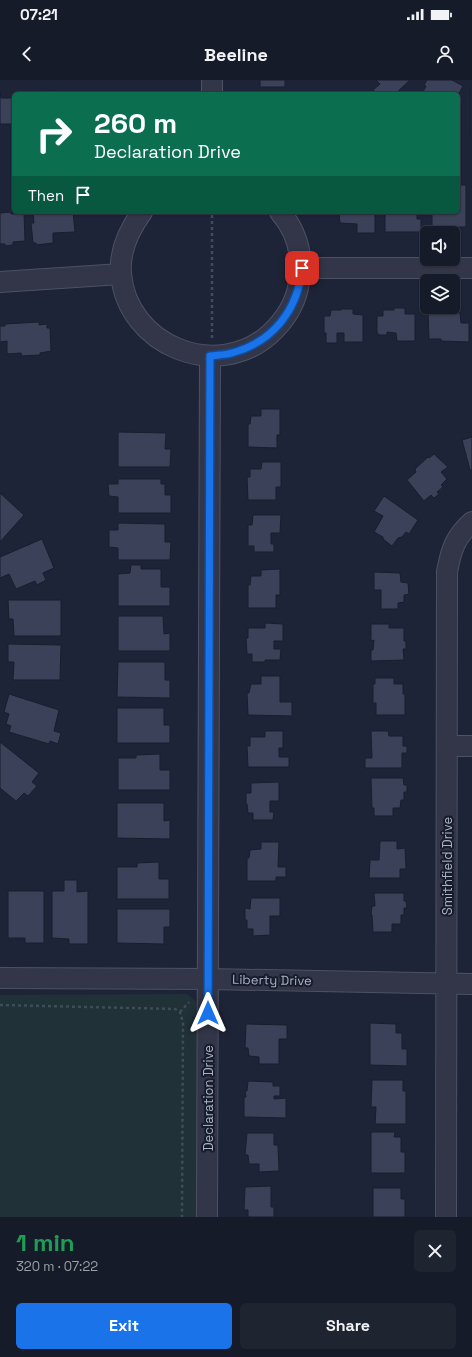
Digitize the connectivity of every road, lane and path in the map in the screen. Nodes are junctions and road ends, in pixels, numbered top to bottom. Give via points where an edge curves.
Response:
1 (212, 80) edge
2 (212, 92) edge
3 (140, 214) edge
4 (212, 214) edge
5 (282, 214) edge
6 (302, 268) junction
7 (472, 268) edge
8 (121, 274) junction
9 (0, 282) edge
10 (211, 349) junction
11 (472, 522) edge
12 (447, 746) junction
13 (472, 746) edge
14 (0, 978) edge
15 (209, 979) junction
16 (446, 984) junction
17 (472, 984) edge
18 (190, 1002) dead end
19 (0, 1005) edge
20 (180, 1012) junction
21 (182, 1217) edge
22 (207, 1217) edge
23 (446, 1217) edge

1 - 2 street
3 - 8 street via 133,224 125,245
4 - 10 path
5 - 6 street via 295,235
6 - 7 street
6 - 10 street via 296,297 289,312 265,339 230,354
8 - 9 street
8 - 10 street via 133,311 146,328 160,340 176,349 193,354
10 - 15 street, Declaration Drive
11 - 12 street, Smithfield Drive via 458,536 451,551 447,572
12 - 13 street
12 - 16 street, Smithfield Drive
14 - 15 street, Liberty Drive
15 - 16 street, Liberty Drive
15 - 22 street, Declaration Drive
16 - 17 street, Liberty Drive
16 - 23 street, Smithfield Drive
18 - 20 path
19 - 20 path via 175,1009
20 - 21 path via 183,1023

